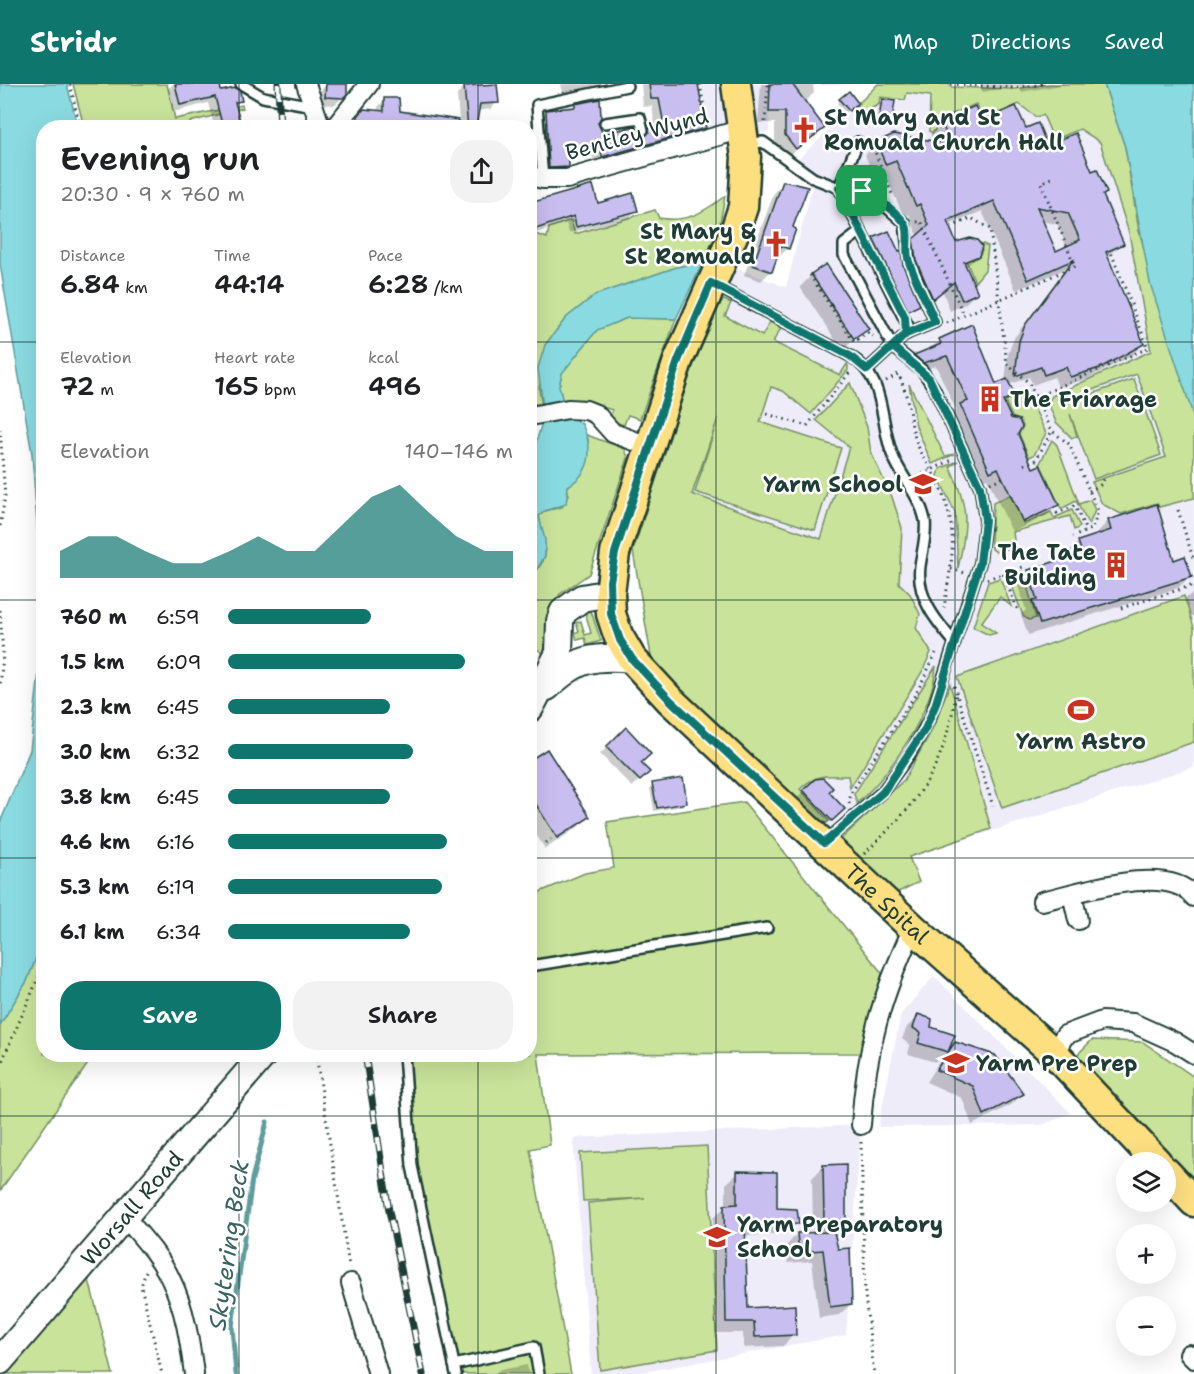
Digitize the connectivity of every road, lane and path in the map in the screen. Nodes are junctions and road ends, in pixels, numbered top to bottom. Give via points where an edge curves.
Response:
1 (70, 84) edge
2 (241, 84) edge
3 (306, 84) edge
4 (369, 84) edge
5 (700, 84) edge
6 (736, 84) edge
7 (768, 84) edge
8 (951, 84) edge
9 (1043, 84) edge
10 (627, 86) dead end
11 (313, 106) junction
12 (78, 120) edge
13 (318, 120) edge
14 (340, 120) edge
15 (537, 120) edge
16 (605, 123) dead end
17 (706, 125) dead end
18 (643, 130) dead end
19 (750, 138) junction
20 (858, 142) dead end
21 (537, 177) edge
22 (1054, 177) dead end
23 (839, 188) junction
24 (951, 227) dead end
25 (861, 231) junction
26 (1111, 252) dead end
27 (810, 275) dead end
28 (711, 283) junction
29 (1001, 300) junction
30 (937, 327) dead end
31 (906, 334) junction
32 (888, 337) junction
33 (893, 347) junction
34 (908, 359) junction
35 (859, 361) junction
36 (867, 370) junction
37 (898, 374) junction
38 (876, 386) junction
39 (1036, 397) junction
40 (537, 414) edge
41 (767, 414) dead end
42 (0, 429) edge
43 (1052, 431) junction
44 (648, 446) junction
45 (1024, 465) dead end
46 (1104, 476) dead end
47 (1089, 491) junction
48 (1054, 507) dead end
49 (1178, 510) dead end
50 (0, 527) edge
51 (1086, 531) junction
52 (1073, 537) dead end
53 (1194, 561) edge
54 (1023, 567) dead end
55 (951, 569) junction
56 (1003, 574) junction
57 (969, 575) dead end
58 (984, 580) dead end
59 (1194, 585) edge
60 (610, 593) junction
61 (1121, 608) dead end
62 (0, 609) edge
63 (1018, 611) dead end
64 (943, 616) dead end
65 (955, 644) junction
66 (938, 649) dead end
67 (632, 659) junction
68 (952, 681) dead end
69 (0, 686) edge
70 (956, 694) junction
71 (537, 696) edge
72 (537, 699) edge
73 (993, 806) dead end
74 (848, 809) dead end
75 (551, 839) dead end
76 (546, 843) dead end
77 (824, 843) junction
78 (850, 868) junction
79 (1072, 894) junction
80 (1194, 897) edge
81 (1042, 901) dead end
82 (1078, 920) dead end
83 (767, 927) dead end
84 (913, 928) junction
85 (537, 965) edge
86 (36, 983) edge
87 (1054, 1053) junction
88 (1194, 1054) edge
89 (257, 1062) edge
90 (317, 1062) edge
91 (405, 1062) edge
92 (0, 1066) edge
93 (861, 1125) joint
94 (1148, 1152) edge
95 (1176, 1183) edge
96 (1194, 1202) edge
97 (124, 1216) junction
98 (153, 1251) junction
99 (351, 1282) joint
100 (0, 1361) edge
101 (455, 1370) edge
102 (162, 1374) edge
103 (194, 1374) edge
104 (378, 1374) edge
105 (539, 1374) edge
106 (874, 1374) edge

1 - 12 path
2 - 11 lane via 263,98
3 - 11 street
4 - 14 street
5 - 17 path
6 - 19 main road, The Spital
7 - 19 path
8 - 9 path via 1014,88
10 - 15 lane, Bentley Wynd via 537,105
11 - 13 street
16 - 18 lane via 640,118
19 - 21 street, Bentley Wynd via 648,152 567,178
19 - 23 lane via 813,178
19 - 28 main road, The Spital via 743,207
20 - 23 lane
22 - 29 path via 1041,183 1076,266
23 - 25 lane
23 - 31 lane via 871,194 905,223 909,262 935,322
24 - 29 path via 971,218 990,229
25 - 31 lane via 907,321
25 - 32 lane via 842,249
26 - 39 path via 1148,348
27 - 32 path via 854,342 868,333 883,340
28 - 35 lane
28 - 44 main road, The Spital via 681,352
29 - 30 path
29 - 39 path via 1007,364 1029,383
31 - 33 lane
32 - 33 lane
33 - 34 lane
33 - 36 lane
34 - 37 path
34 - 65 lane via 929,378 984,500 980,563
35 - 36 lane
35 - 41 path via 807,426
36 - 38 lane
37 - 38 path
37 - 55 path via 909,398 918,445 950,514 954,553
38 - 65 lane via 892,454 925,520 920,586 933,615
39 - 43 path
40 - 44 street via 568,409 593,412 610,431
42 - 50 path via 5,496
43 - 45 path via 1036,460
43 - 47 path via 1069,444
44 - 60 main road, The Spital via 613,559
46 - 47 path via 1102,483
47 - 51 path via 1098,511 1093,528
48 - 51 path via 1057,513 1075,506
49 - 53 path
51 - 52 path
54 - 56 path
55 - 57 path
55 - 64 path
56 - 58 path
56 - 63 path
59 - 61 path
60 - 67 main road, The Spital via 615,628
60 - 71 main road via 582,598 563,612 559,653
62 - 69 path
65 - 77 lane via 931,716 898,773 862,812
66 - 74 path via 917,692 851,793
67 - 72 main road via 600,657 576,664
67 - 77 main road, The Spital via 670,700
68 - 70 path
70 - 73 path
70 - 78 path via 944,747 921,793 893,828
75 - 76 path
77 - 78 main road, The Spital
78 - 84 main road, The Spital
79 - 80 street via 1129,882 1171,881
79 - 81 street
79 - 82 street
83 - 85 lane
84 - 87 main road, The Spital
84 - 93 street via 888,980 873,1029
86 - 92 path
87 - 88 street via 1065,1035 1102,1021 1133,1023
87 - 94 main road, The Spital
89 - 97 main road, Worsall Road
90 - 99 path
91 - 101 lane via 412,1166
93 - 106 path via 865,1295
95 - 96 main road
97 - 98 street
97 - 100 main road, Worsall Road
98 - 102 path via 141,1286
98 - 103 street via 171,1280 185,1321
99 - 104 street
101 - 105 lane via 534,1347

